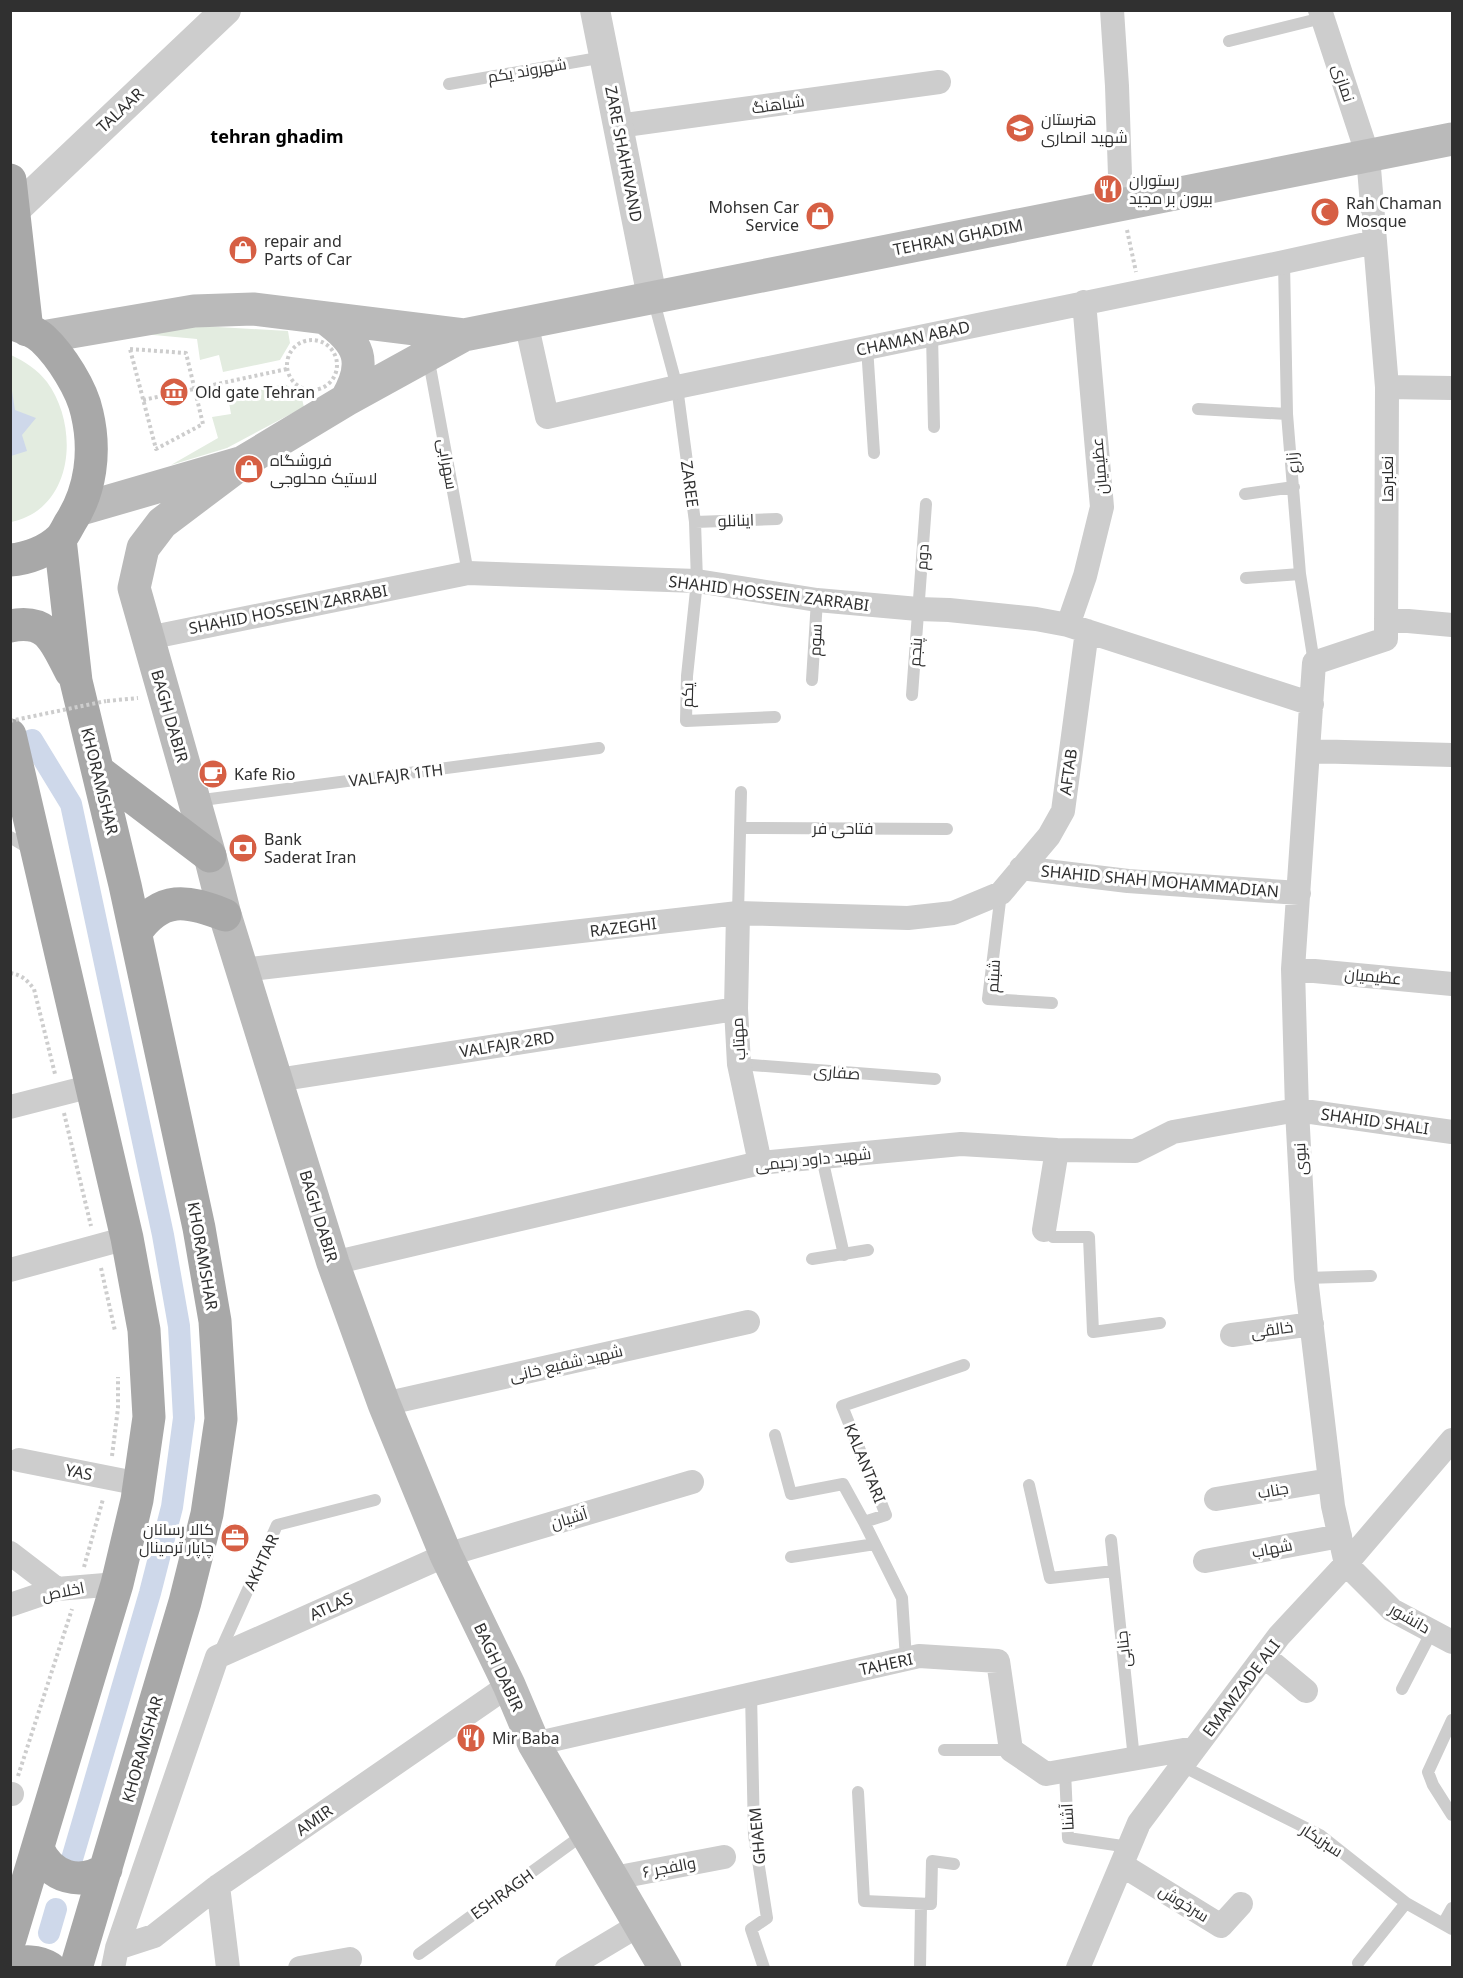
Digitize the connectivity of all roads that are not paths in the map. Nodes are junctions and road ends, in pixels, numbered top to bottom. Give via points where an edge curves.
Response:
1 (226, 10) edge
2 (595, 10) edge
3 (1112, 10) edge
4 (1321, 14) edge
5 (1229, 41) dead end
6 (604, 57) junction
7 (939, 82) dead end
8 (449, 84) dead end
9 (618, 126) junction
10 (1452, 139) edge
11 (1368, 156) junction
12 (13, 195) edge
13 (1121, 205) junction
14 (1375, 242) junction
15 (1284, 262) junction
16 (652, 297) junction
17 (1084, 302) junction
18 (325, 318) junction
19 (526, 322) junction
20 (26, 330) edge
21 (464, 334) junction
22 (932, 334) junction
23 (867, 347) junction
24 (428, 355) junction
25 (677, 387) junction
26 (1387, 387) junction
27 (1452, 388) edge
28 (346, 400) junction
29 (1198, 409) dead end
30 (1287, 414) junction
31 (934, 427) dead end
32 (874, 453) dead end
33 (243, 462) junction
34 (1294, 487) junction
35 (1245, 494) dead end
36 (926, 504) dead end
37 (78, 510) junction
38 (777, 519) dead end
39 (695, 522) junction
40 (60, 539) junction
41 (10, 560) edge
42 (468, 573) junction
43 (1300, 574) junction
44 (1246, 578) dead end
45 (698, 582) junction
46 (817, 600) junction
47 (918, 609) junction
48 (1386, 619) junction
49 (1452, 625) edge
50 (10, 626) edge
51 (1078, 628) junction
52 (148, 638) junction
53 (1314, 663) junction
54 (812, 680) dead end
55 (76, 681) junction
56 (912, 695) dead end
57 (1312, 704) junction
58 (775, 717) dead end
59 (12, 747) edge
60 (599, 748) dead end
61 (1309, 751) junction
62 (1452, 755) edge
63 (98, 771) junction
64 (741, 792) dead end
65 (194, 801) junction
66 (740, 828) junction
67 (947, 829) dead end
68 (10, 837) edge
69 (210, 856) junction
70 (39, 857) junction
71 (1021, 868) junction
72 (1001, 893) junction
73 (1299, 893) junction
74 (738, 913) junction
75 (225, 915) junction
76 (136, 932) junction
77 (1293, 969) junction
78 (242, 970) junction
79 (1452, 984) edge
80 (1052, 1003) dead end
81 (736, 1009) junction
82 (739, 1064) junction
83 (935, 1079) dead end
84 (277, 1080) junction
85 (92, 1086) junction
86 (10, 1107) edge
87 (1297, 1110) junction
88 (1452, 1132) edge
89 (1057, 1150) junction
90 (822, 1158) junction
91 (760, 1163) junction
92 (1044, 1230) joint
93 (127, 1239) junction
94 (868, 1250) dead end
95 (844, 1256) junction
96 (812, 1259) dead end
97 (333, 1263) junction
98 (10, 1270) edge
99 (1371, 1276) dead end
100 (1306, 1278) junction
101 (748, 1322) dead end
102 (1160, 1323) dead end
103 (1312, 1324) junction
104 (1232, 1335) dead end
105 (964, 1365) dead end
106 (384, 1404) junction
107 (775, 1435) dead end
108 (1452, 1440) edge
109 (19, 1460) dead end
110 (1330, 1480) junction
111 (124, 1481) junction
112 (692, 1482) dead end
113 (1029, 1485) dead end
114 (1216, 1499) dead end
115 (375, 1500) dead end
116 (864, 1522) junction
117 (1340, 1536) junction
118 (1111, 1540) dead end
119 (875, 1544) junction
120 (10, 1553) edge
121 (446, 1555) junction
122 (791, 1557) dead end
123 (1205, 1561) dead end
124 (1346, 1564) junction
125 (1114, 1571) junction
126 (117, 1584) junction
127 (68, 1588) junction
128 (10, 1605) edge
129 (1442, 1636) edge
130 (1264, 1656) junction
131 (217, 1657) junction
132 (906, 1659) junction
133 (509, 1685) junction
134 (1402, 1689) dead end
135 (1306, 1691) dead end
136 (751, 1693) junction
137 (1452, 1720) edge
138 (534, 1743) junction
139 (944, 1750) dead end
140 (1011, 1750) junction
141 (1189, 1757) junction
142 (1134, 1758) junction
143 (1065, 1771) junction
144 (858, 1792) dead end
145 (1452, 1815) edge
146 (585, 1834) junction
147 (38, 1849) junction
148 (1125, 1856) junction
149 (724, 1857) dead end
150 (954, 1864) dead end
151 (106, 1869) junction
152 (614, 1878) junction
153 (218, 1886) junction
154 (1241, 1904) dead end
155 (1407, 1904) junction
156 (921, 1905) junction
157 (1452, 1908) edge
158 (639, 1925) junction
159 (1448, 1927) edge
160 (10, 1939) edge
161 (419, 1954) dead end
162 (115, 1958) edge
163 (350, 1959) dead end
164 (1358, 1963) dead end
165 (10, 1964) edge
166 (50, 1968) edge
167 (76, 1968) edge
168 (228, 1968) edge
169 (300, 1968) edge
170 (567, 1968) edge
171 (665, 1968) edge
172 (764, 1968) edge
173 (920, 1968) edge
174 (1078, 1968) edge

1 - 12 street, TALAAR
2 - 6 street, ZARE SHAHRVAND
3 - 13 street
4 - 5 lane
4 - 11 street, نمازی
6 - 8 lane, شهروند یکم
6 - 9 street, ZARE SHAHRVAND
7 - 9 street, شباهنگ
9 - 16 street, ZARE SHAHRVAND
10 - 11 main road, TEHRAN GHADIM
11 - 13 main road, TEHRAN GHADIM
11 - 14 street, نعلبرها
12 - 20 main road
13 - 16 main road, TEHRAN GHADIM
14 - 15 street, CHAMAN ABAD
14 - 26 street, نعلبرها
15 - 17 street, CHAMAN ABAD
15 - 30 lane, زارع
16 - 19 main road, TEHRAN GHADIM
16 - 25 lane, ZAREE
17 - 22 street, CHAMAN ABAD
17 - 51 street, عظیمیان via 1102,507 1085,576
18 - 20 main road via 253,309 194,311
18 - 21 main road
18 - 28 main road via 343,331 359,363 357,382
19 - 21 main road, TEHRAN GHADIM
19 - 25 street, CHAMAN ABAD via 547,417
20 - 37 main road via 74,380 87,411 92,445 89,478
21 - 24 main road
22 - 23 street, CHAMAN ABAD
22 - 31 lane
23 - 25 street, CHAMAN ABAD
23 - 32 lane
24 - 28 main road
24 - 42 lane, سهرابی
25 - 39 lane, ZAREE
26 - 27 street
26 - 48 street, نعلبرها
28 - 33 main road
29 - 30 lane
30 - 34 lane, زارع
33 - 37 main road
33 - 52 main road, BAGH DABIR via 162,523 142,548 134,588
34 - 35 lane
34 - 43 lane, زارع
36 - 47 lane, دوم
37 - 40 main road
38 - 39 lane, اینانلو
39 - 45 lane, ZAREE
40 - 41 main road via 42,552
40 - 55 main road, KHORAMSHAR
42 - 45 street, SHAHID HOSSEIN ZARRABI
42 - 52 street, SHAHID HOSSEIN ZARRABI
43 - 44 lane
43 - 53 lane, زارع
45 - 46 street, SHAHID HOSSEIN ZARRABI
45 - 58 lane, یکم via 686,721
46 - 47 street, SHAHID HOSSEIN ZARRABI
46 - 54 lane, سوم
47 - 51 street, SHAHID HOSSEIN ZARRABI via 1025,618
47 - 56 lane, پنجم
48 - 49 street
48 - 53 street, نعلبرها via 1386,639
50 - 55 main road via 26,623 43,628
51 - 57 street, SHAHID HOSSEIN ZARRABI
51 - 71 street, AFTAB via 1063,811
52 - 65 main road, BAGH DABIR
53 - 57 street
55 - 63 main road, KHORAMSHAR
57 - 61 street
59 - 70 main road
60 - 65 lane, VALFAJR 1TH
61 - 62 street
61 - 73 street, نبوی
63 - 69 main road
63 - 76 main road, KHORAMSHAR
64 - 66 lane
65 - 69 main road, BAGH DABIR
66 - 67 lane, فتاحی فر
66 - 74 lane
68 - 70 lane
69 - 75 main road, BAGH DABIR
70 - 85 main road
71 - 72 street, AFTAB
71 - 73 street, SHAHID SHAH MOHAMMADIAN via 1128,881
72 - 74 street, RAZEGHI via 953,913 908,918
72 - 80 lane, شبنم via 988,999
73 - 77 street, نبوی
74 - 78 street, RAZEGHI
74 - 81 street, مهتاب
75 - 76 main road via 191,903 178,903 153,912
75 - 78 main road, BAGH DABIR
76 - 151 main road, KHORAMSHAR via 199,1228 215,1321 221,1419 207,1514 185,1602
77 - 79 street, عظیمیان
77 - 87 street, نبوی
78 - 84 main road, BAGH DABIR
81 - 82 street, مهتاب
81 - 84 street, VALFAJR 2RD
82 - 83 lane, صفاری
82 - 91 street, مهتاب
84 - 97 main road, BAGH DABIR
85 - 86 street
85 - 93 main road
87 - 88 street, SHAHID SHALI
87 - 89 street, شهید داود رحیمی via 1173,1132 1135,1151
87 - 100 street, نبوی
89 - 90 street, شهید داود رحیمی via 961,1144
89 - 92 street
90 - 91 street, شهید داود رحیمی
90 - 95 lane
91 - 97 street, شهید داود رحیمی
92 - 102 lane via 1053,1237 1089,1237 1093,1332
93 - 98 street
93 - 111 main road via 144,1330 149,1417
94 - 95 lane
95 - 96 lane
97 - 106 main road, BAGH DABIR
99 - 100 lane
100 - 103 street, نبوی
101 - 106 street, شهید شفیع خانی
103 - 104 street, خالقی
103 - 110 street, نبوی
105 - 116 lane, KALANTARI via 842,1406 886,1515
106 - 121 main road, BAGH DABIR
107 - 116 lane via 791,1494 843,1484
108 - 124 street, EMAMZADE ALI
109 - 111 street, YAS
110 - 114 street, جناب
110 - 117 street, نبوی
111 - 126 main road via 138,1500
112 - 121 street, آشیان
113 - 125 lane via 1050,1578
115 - 131 lane, AKHTAR via 277,1526
116 - 119 lane, KALANTARI
117 - 123 street, شهاب
117 - 124 street, نبوی
118 - 125 lane, جنابی
119 - 122 lane
119 - 132 lane, KALANTARI via 902,1598
120 - 127 street
121 - 131 street, ATLAS
121 - 133 main road, BAGH DABIR
124 - 129 street, دانشور via 1392,1610
124 - 130 street, EMAMZADE ALI
125 - 142 lane, جنابی
126 - 127 street, اخلاص
126 - 147 main road
127 - 128 street, اخلاص
129 - 134 lane
130 - 135 street
130 - 141 street, EMAMZADE ALI
131 - 162 street
132 - 136 street, TAHERI
132 - 140 street, TAHERI via 919,1656 998,1661
133 - 138 main road, BAGH DABIR
133 - 153 street, AMIR
136 - 138 street, TAHERI
136 - 172 lane, GHAEM via 754,1835 767,1918 751,1929
137 - 145 lane via 1428,1772
138 - 146 main road, BAGH DABIR
139 - 140 lane
140 - 143 street via 1046,1774
141 - 142 street
141 - 148 street, EMAMZADE ALI via 1139,1823
141 - 155 lane, سبزیکار via 1320,1834
142 - 143 street
143 - 148 lane, آشنا via 1068,1839
144 - 156 lane via 864,1901
146 - 152 main road, BAGH DABIR
146 - 161 lane, ESHRAGH
147 - 151 main road via 49,1866 67,1877 87,1878
147 - 160 main road
148 - 154 street, سرخوش via 1221,1926
148 - 174 street, EMAMZADE ALI
149 - 152 street, والفجر ۶
150 - 156 lane via 932,1862 931,1904
151 - 167 main road, KHORAMSHAR
152 - 158 main road, BAGH DABIR
153 - 162 street, AMIR via 154,1936
153 - 168 street
155 - 159 lane, سبزیکار
155 - 164 lane
156 - 173 lane
157 - 159 lane
158 - 170 street
158 - 171 main road, BAGH DABIR
163 - 169 street
165 - 166 main road via 35,1962

